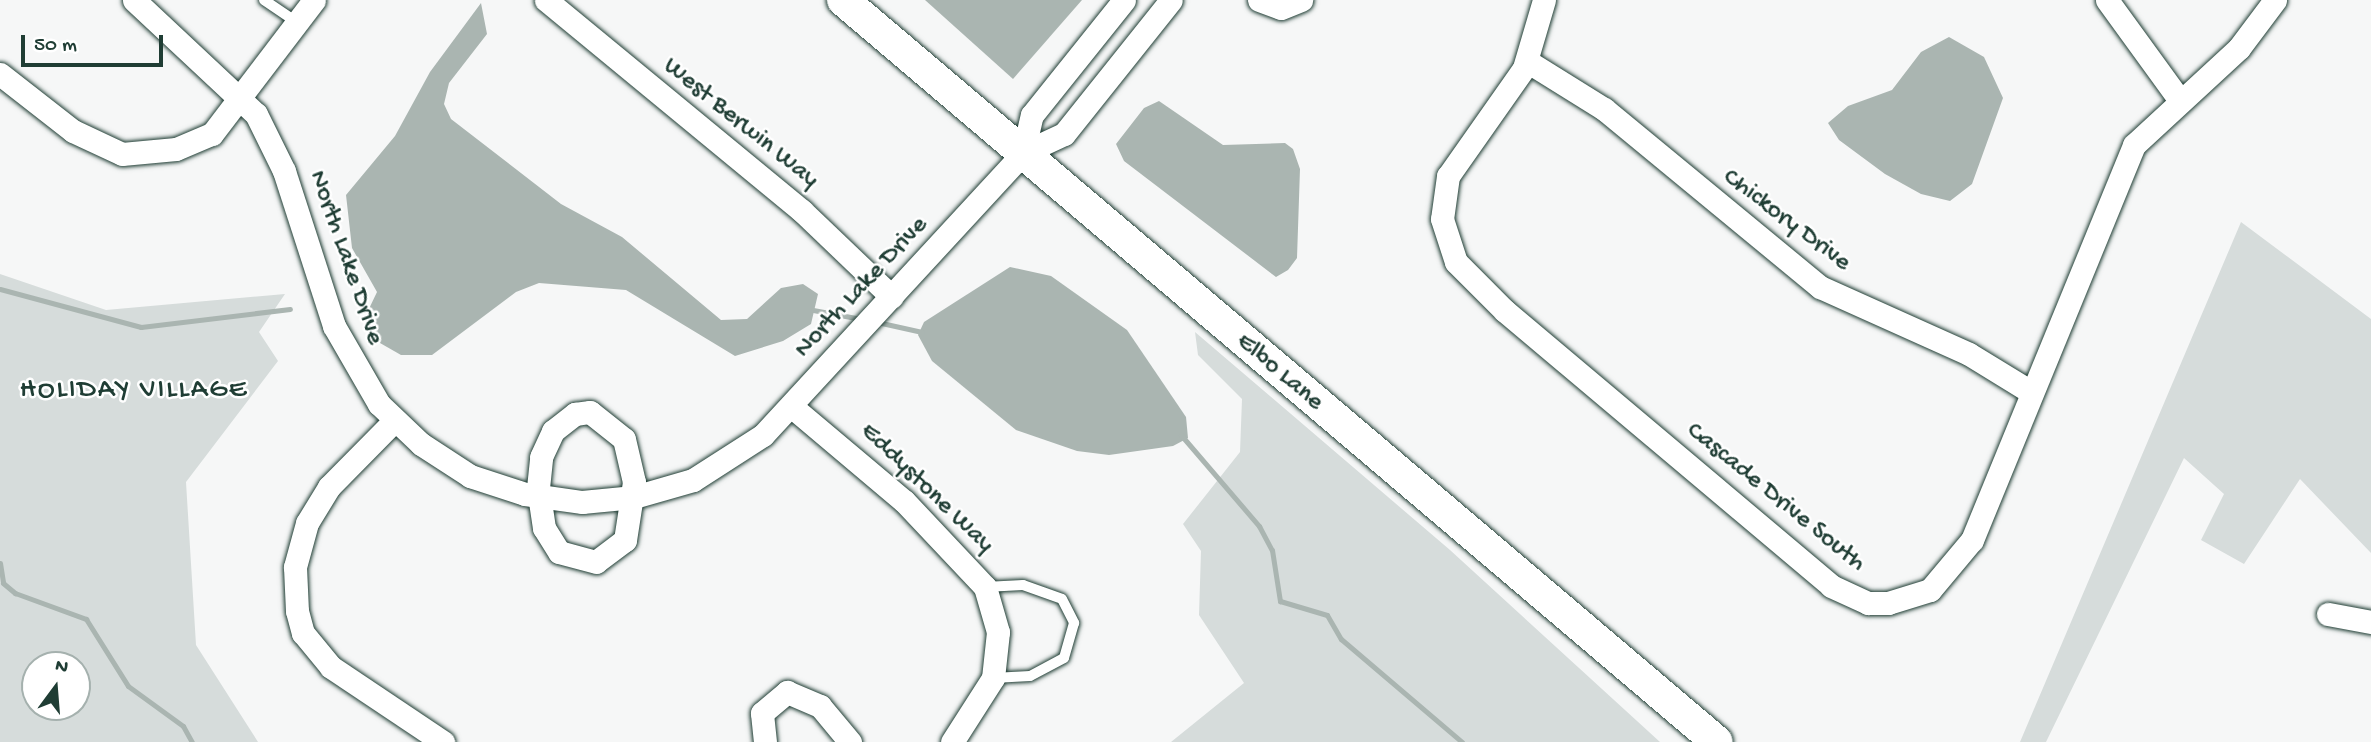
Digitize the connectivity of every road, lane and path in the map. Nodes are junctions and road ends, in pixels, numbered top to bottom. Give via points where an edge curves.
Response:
1 (134, 0) edge
2 (264, 0) edge
3 (314, 0) edge
4 (546, 0) edge
5 (843, 0) edge
6 (1124, 0) edge
7 (1171, 0) edge
8 (1259, 0) edge
9 (1301, 0) edge
10 (1544, 0) edge
11 (2107, 0) edge
12 (2275, 0) edge
13 (298, 23) junction
14 (1527, 61) junction
15 (0, 74) edge
16 (242, 95) junction
17 (2179, 99) junction
18 (1023, 153) junction
19 (892, 297) junction
20 (2031, 392) junction
21 (791, 407) junction
22 (395, 421) junction
23 (539, 497) junction
24 (634, 497) junction
25 (985, 587) junction
26 (2328, 614) dead end
27 (2371, 622) edge
28 (993, 678) junction
29 (443, 742) edge
30 (765, 742) edge
31 (850, 742) edge
32 (952, 742) edge
33 (1717, 742) edge

1 - 16 street, North Lake Drive
2 - 13 lane
3 - 13 street
4 - 19 street, West Berwin Way via 802,211
5 - 18 street, Elbo Lane
6 - 18 street via 1032,115
7 - 18 street via 1063,134
8 - 9 street via 1281,8
10 - 14 street, Cascade Drive South
11 - 17 street
12 - 17 street, Cascade Drive South via 2239,48
13 - 16 street
14 - 20 street, Chickory Drive via 1604,109 1811,281 1969,354
14 - 20 street, Cascade Drive South via 1448,176 1441,219 1456,262 1504,311 1831,586 1868,603 1888,603 1910,599 1947,577 1972,540
15 - 16 street via 72,131 122,154 176,149 212,134
16 - 22 street, North Lake Drive via 284,171 346,355
17 - 20 street, Cascade Drive South via 2122,166
18 - 19 street, North Lake Drive
18 - 33 street, Elbo Lane
19 - 21 street, North Lake Drive
21 - 24 street, North Lake Drive via 718,468
21 - 25 street, Eddystone Way via 904,501
22 - 23 street, North Lake Drive via 453,467
22 - 29 street via 342,471 307,523 295,567 297,611 303,633 331,667
23 - 24 street, North Lake Drive via 582,502
23 - 24 street via 544,528 559,552 597,562 625,540
23 - 24 street via 541,457 552,431 569,417 590,412 624,439
25 - 28 street, Eddystone Way via 998,632
25 - 28 lane via 1023,585 1062,599 1074,624 1064,658 1030,676
26 - 27 street
28 - 32 street, Eddystone Way
30 - 31 street via 762,713 786,692 820,706

